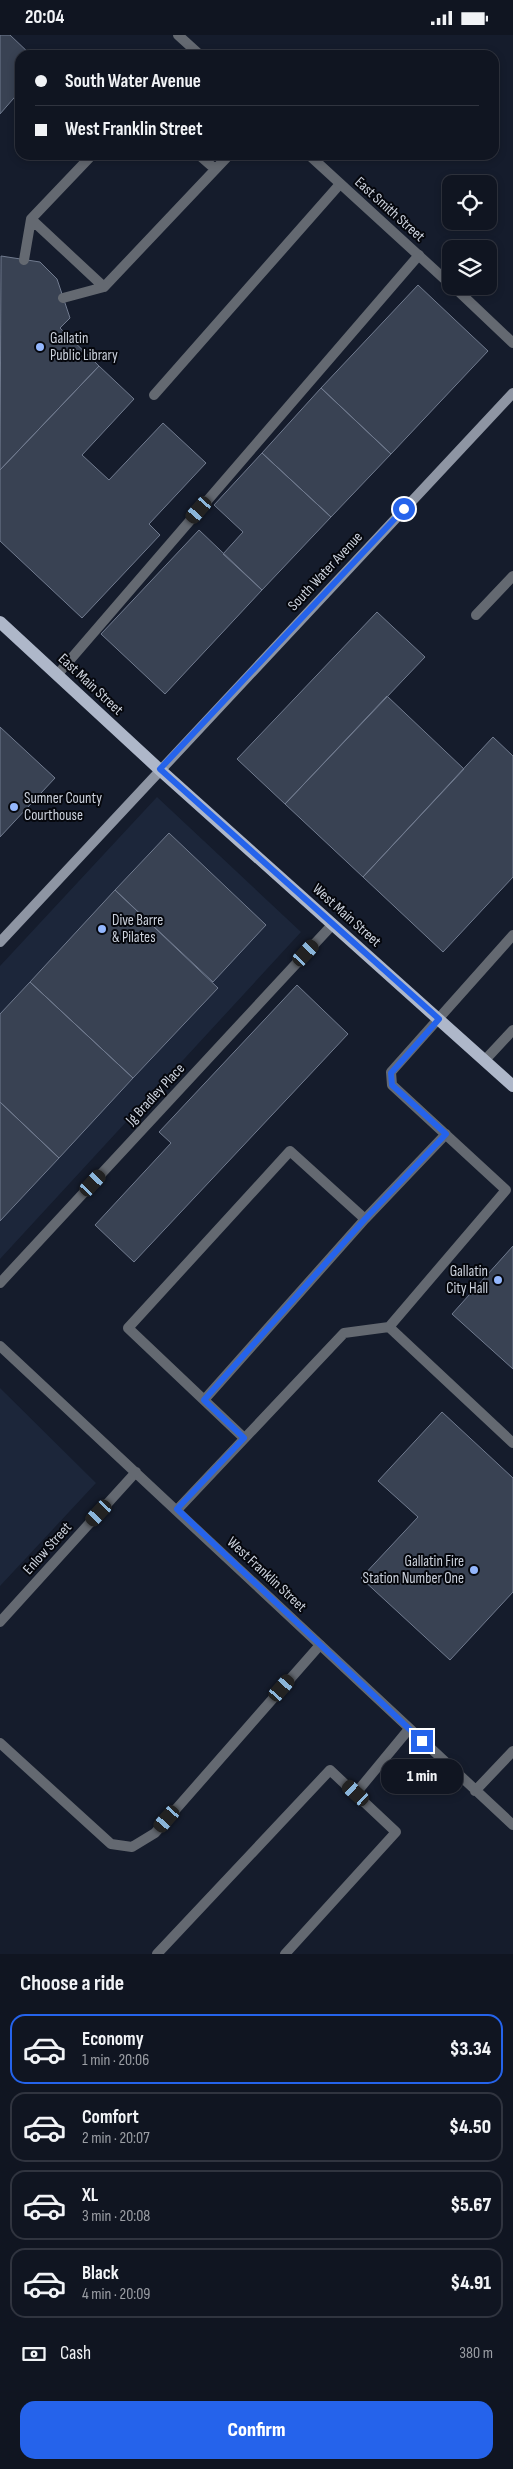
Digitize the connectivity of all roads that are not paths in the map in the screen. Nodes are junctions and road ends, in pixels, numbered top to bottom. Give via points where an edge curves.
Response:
1 (178, 35) edge
2 (194, 50) edge
3 (87, 160) edge
4 (205, 160) edge
5 (223, 160) edge
6 (314, 160) edge
7 (215, 169) junction
8 (340, 184) junction
9 (31, 219) junction
10 (419, 255) junction
11 (24, 260) dead end
12 (442, 277) edge
13 (104, 287) junction
14 (462, 295) edge
15 (63, 298) dead end
16 (513, 343) edge
17 (513, 393) edge
18 (154, 395) dead end
19 (513, 577) edge
20 (476, 615) dead end
21 (0, 623) edge
22 (57, 675) junction
23 (160, 769) junction
24 (333, 924) junction
25 (513, 935) edge
26 (1, 939) edge
27 (439, 1019) junction
28 (513, 1030) edge
29 (485, 1060) junction
30 (513, 1085) edge
31 (446, 1134) junction
32 (365, 1219) junction
33 (0, 1283) edge
34 (389, 1327) junction
35 (0, 1346) edge
36 (204, 1400) junction
37 (244, 1438) junction
38 (513, 1443) edge
39 (136, 1472) junction
40 (177, 1509) junction
41 (0, 1621) edge
42 (320, 1645) junction
43 (409, 1729) junction
44 (0, 1743) edge
45 (513, 1751) edge
46 (475, 1791) junction
47 (356, 1793) junction
48 (513, 1825) edge
49 (157, 1954) edge
50 (285, 1954) edge

1 - 2 street
3 - 9 street
4 - 7 street
5 - 7 street
6 - 8 street, East Smith Street
7 - 13 street
8 - 10 street, East Smith Street
8 - 18 street
9 - 11 street
9 - 13 street
10 - 12 street, East Smith Street
10 - 22 street
13 - 15 street
14 - 16 street, East Smith Street
17 - 23 main road, South Water Avenue
19 - 20 street
21 - 22 main road, East Main Street
22 - 23 main road, East Main Street
23 - 24 main road, West Main Street
23 - 26 main road, South Water Avenue
24 - 27 main road, West Main Street
24 - 33 street, Jg Bradley Place
25 - 27 street
27 - 29 main road, West Main Street
27 - 31 street via 391,1073 392,1085
28 - 29 street
29 - 30 main road, West Main Street
31 - 32 street
31 - 34 street via 506,1190
32 - 36 street
32 - 36 street via 290,1151 128,1328
34 - 37 street via 344,1333
34 - 38 street
35 - 39 street, West Franklin Street
36 - 37 street
37 - 40 street
39 - 40 street, West Franklin Street
39 - 41 street, Enlow Street
40 - 42 street, West Franklin Street
42 - 43 street, West Franklin Street
42 - 44 street via 154,1833 132,1847 111,1844
43 - 46 street, West Franklin Street
43 - 47 street
45 - 46 street
46 - 48 street, West Franklin Street
47 - 49 street via 330,1770
47 - 50 street via 396,1832

